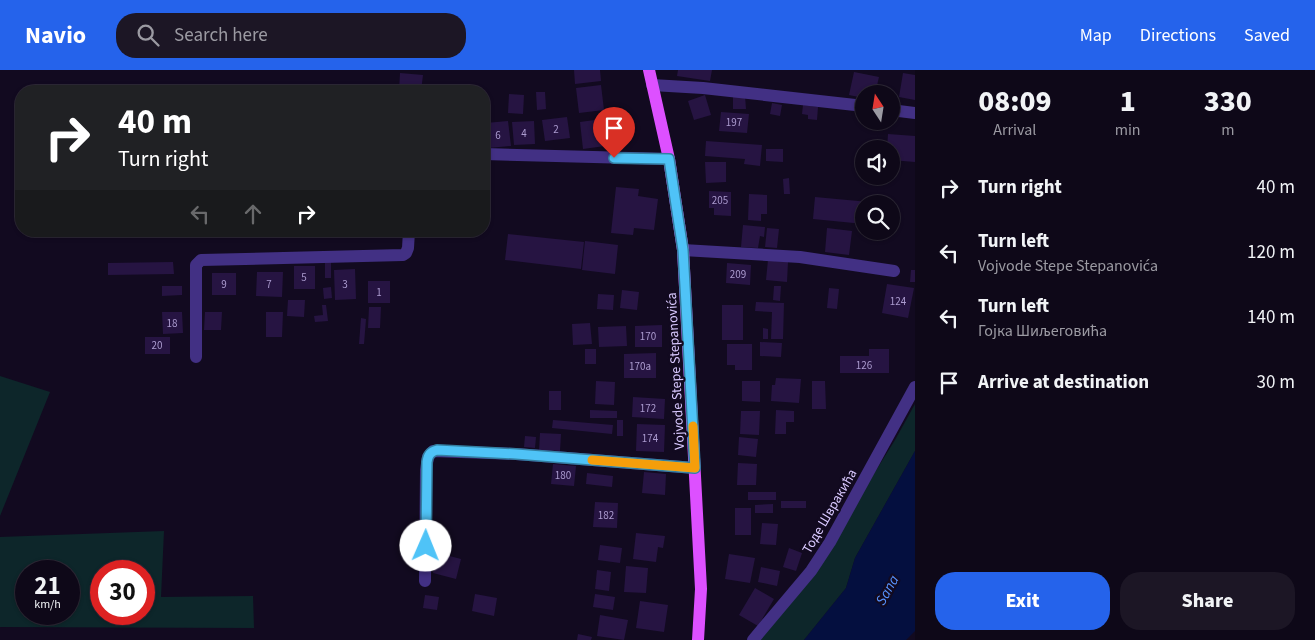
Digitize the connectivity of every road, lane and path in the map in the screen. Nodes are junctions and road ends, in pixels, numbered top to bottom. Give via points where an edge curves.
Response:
1 (649, 70) edge
2 (652, 85) junction
3 (855, 105) edge
4 (900, 111) edge
5 (915, 113) edge
6 (490, 154) edge
7 (669, 159) junction
8 (409, 237) edge
9 (683, 250) junction
10 (894, 271) dead end
11 (196, 357) dead end
12 (915, 387) edge
13 (695, 468) junction
14 (425, 581) dead end
15 (698, 640) edge
16 (753, 640) edge

1 - 2 main road, Vojvode Stepe Stepanovića
2 - 3 street
2 - 7 main road, Vojvode Stepe Stepanovića
4 - 5 street
6 - 7 street
7 - 9 main road, Vojvode Stepe Stepanovića
8 - 11 street via 406,254 402,255 201,260 196,265
9 - 10 street via 800,257
9 - 13 main road, Vojvode Stepe Stepanovića
12 - 16 street, Тоде Швракића via 812,571
13 - 14 street via 433,451 428,457 426,470
13 - 15 main road, Vojvode Stepe Stepanovića via 700,589

